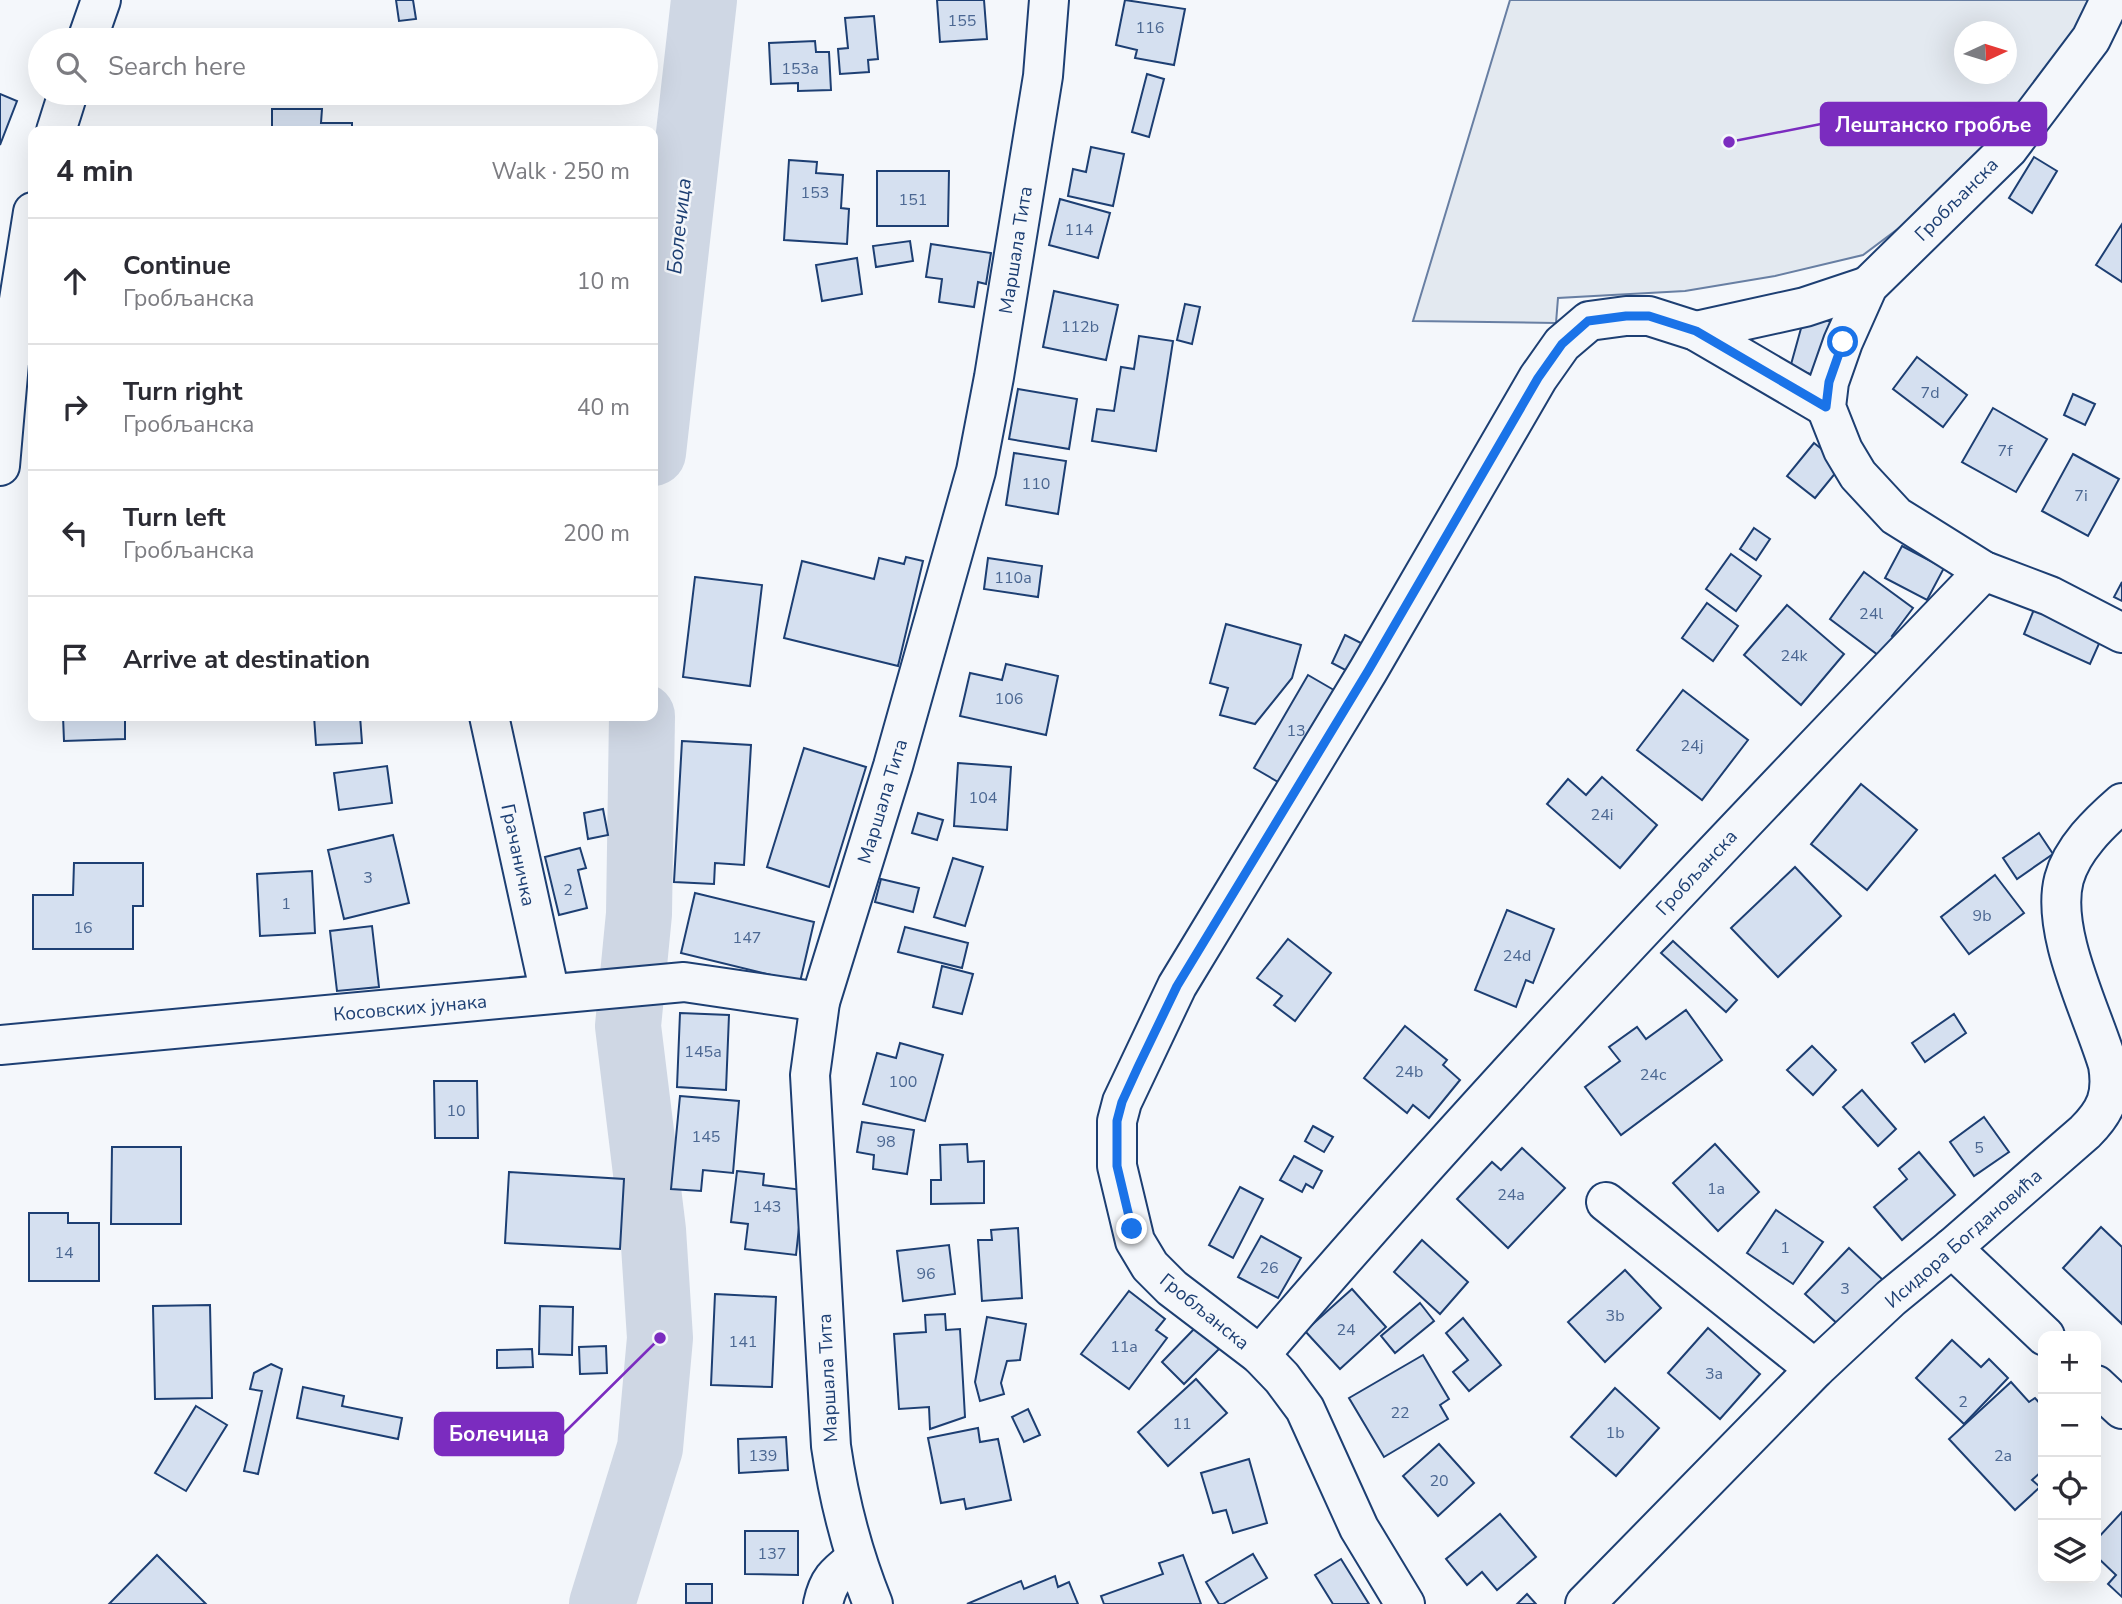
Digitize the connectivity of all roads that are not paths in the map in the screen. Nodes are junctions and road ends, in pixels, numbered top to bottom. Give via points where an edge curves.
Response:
1 (101, 0) edge
2 (1049, 0) edge
3 (2110, 0) edge
4 (91, 28) edge
5 (64, 105) edge
6 (57, 126) edge
7 (28, 243) edge
8 (1868, 286) junction
9 (1696, 331) junction
10 (1826, 407) junction
11 (0, 466) edge
12 (1984, 571) junction
13 (2122, 633) edge
14 (490, 721) edge
15 (2122, 803) edge
16 (550, 994) junction
17 (820, 1003) junction
18 (0, 1045) edge
19 (2113, 1115) edge
20 (1606, 1202) dead end
21 (1952, 1248) junction
22 (2040, 1331) edge
23 (1260, 1355) junction
24 (1815, 1368) junction
25 (2101, 1390) edge
26 (2122, 1409) edge
27 (855, 1559) junction
28 (823, 1604) edge
29 (873, 1604) edge
30 (1405, 1604) edge
31 (1586, 1604) edge

1 - 4 street
2 - 17 street, Маршала Тита via 1043,76 976,471
3 - 8 street, Гробљанска via 2091,39 2008,149
5 - 6 street
7 - 11 street via 9,363
8 - 9 street via 1805,307
8 - 10 street, Гробљанска via 1829,382
9 - 10 street, Гробљанска
9 - 23 street, Гробљанска via 1649,316 1626,316 1588,321 1562,344 1177,986 1122,1102 1117,1121 1117,1166 1135,1241 1150,1266 1172,1288
10 - 12 street via 1839,443 1858,475 1896,516
12 - 13 street via 2050,596
12 - 23 street, Гробљанска via 1679,888 1377,1218
14 - 16 street, Грачаничка
15 - 19 street, Исидора Богдановића via 2074,859 2064,879 2061,903 2064,930 2108,1065
16 - 17 street, Косовских јунака via 684,982
16 - 18 street, Косовских јунака
17 - 27 street, Маршала Тита via 811,1085 831,1446
19 - 21 street, Исидора Богдановића via 2085,1132
20 - 24 street
21 - 22 street
21 - 24 street, Исидора Богдановића
23 - 30 street, Гробљанска via 1306,1409 1359,1528
24 - 31 street, Исидора Богдановића
25 - 26 street
27 - 28 street via 834,1575
27 - 29 street, Маршала Тита

